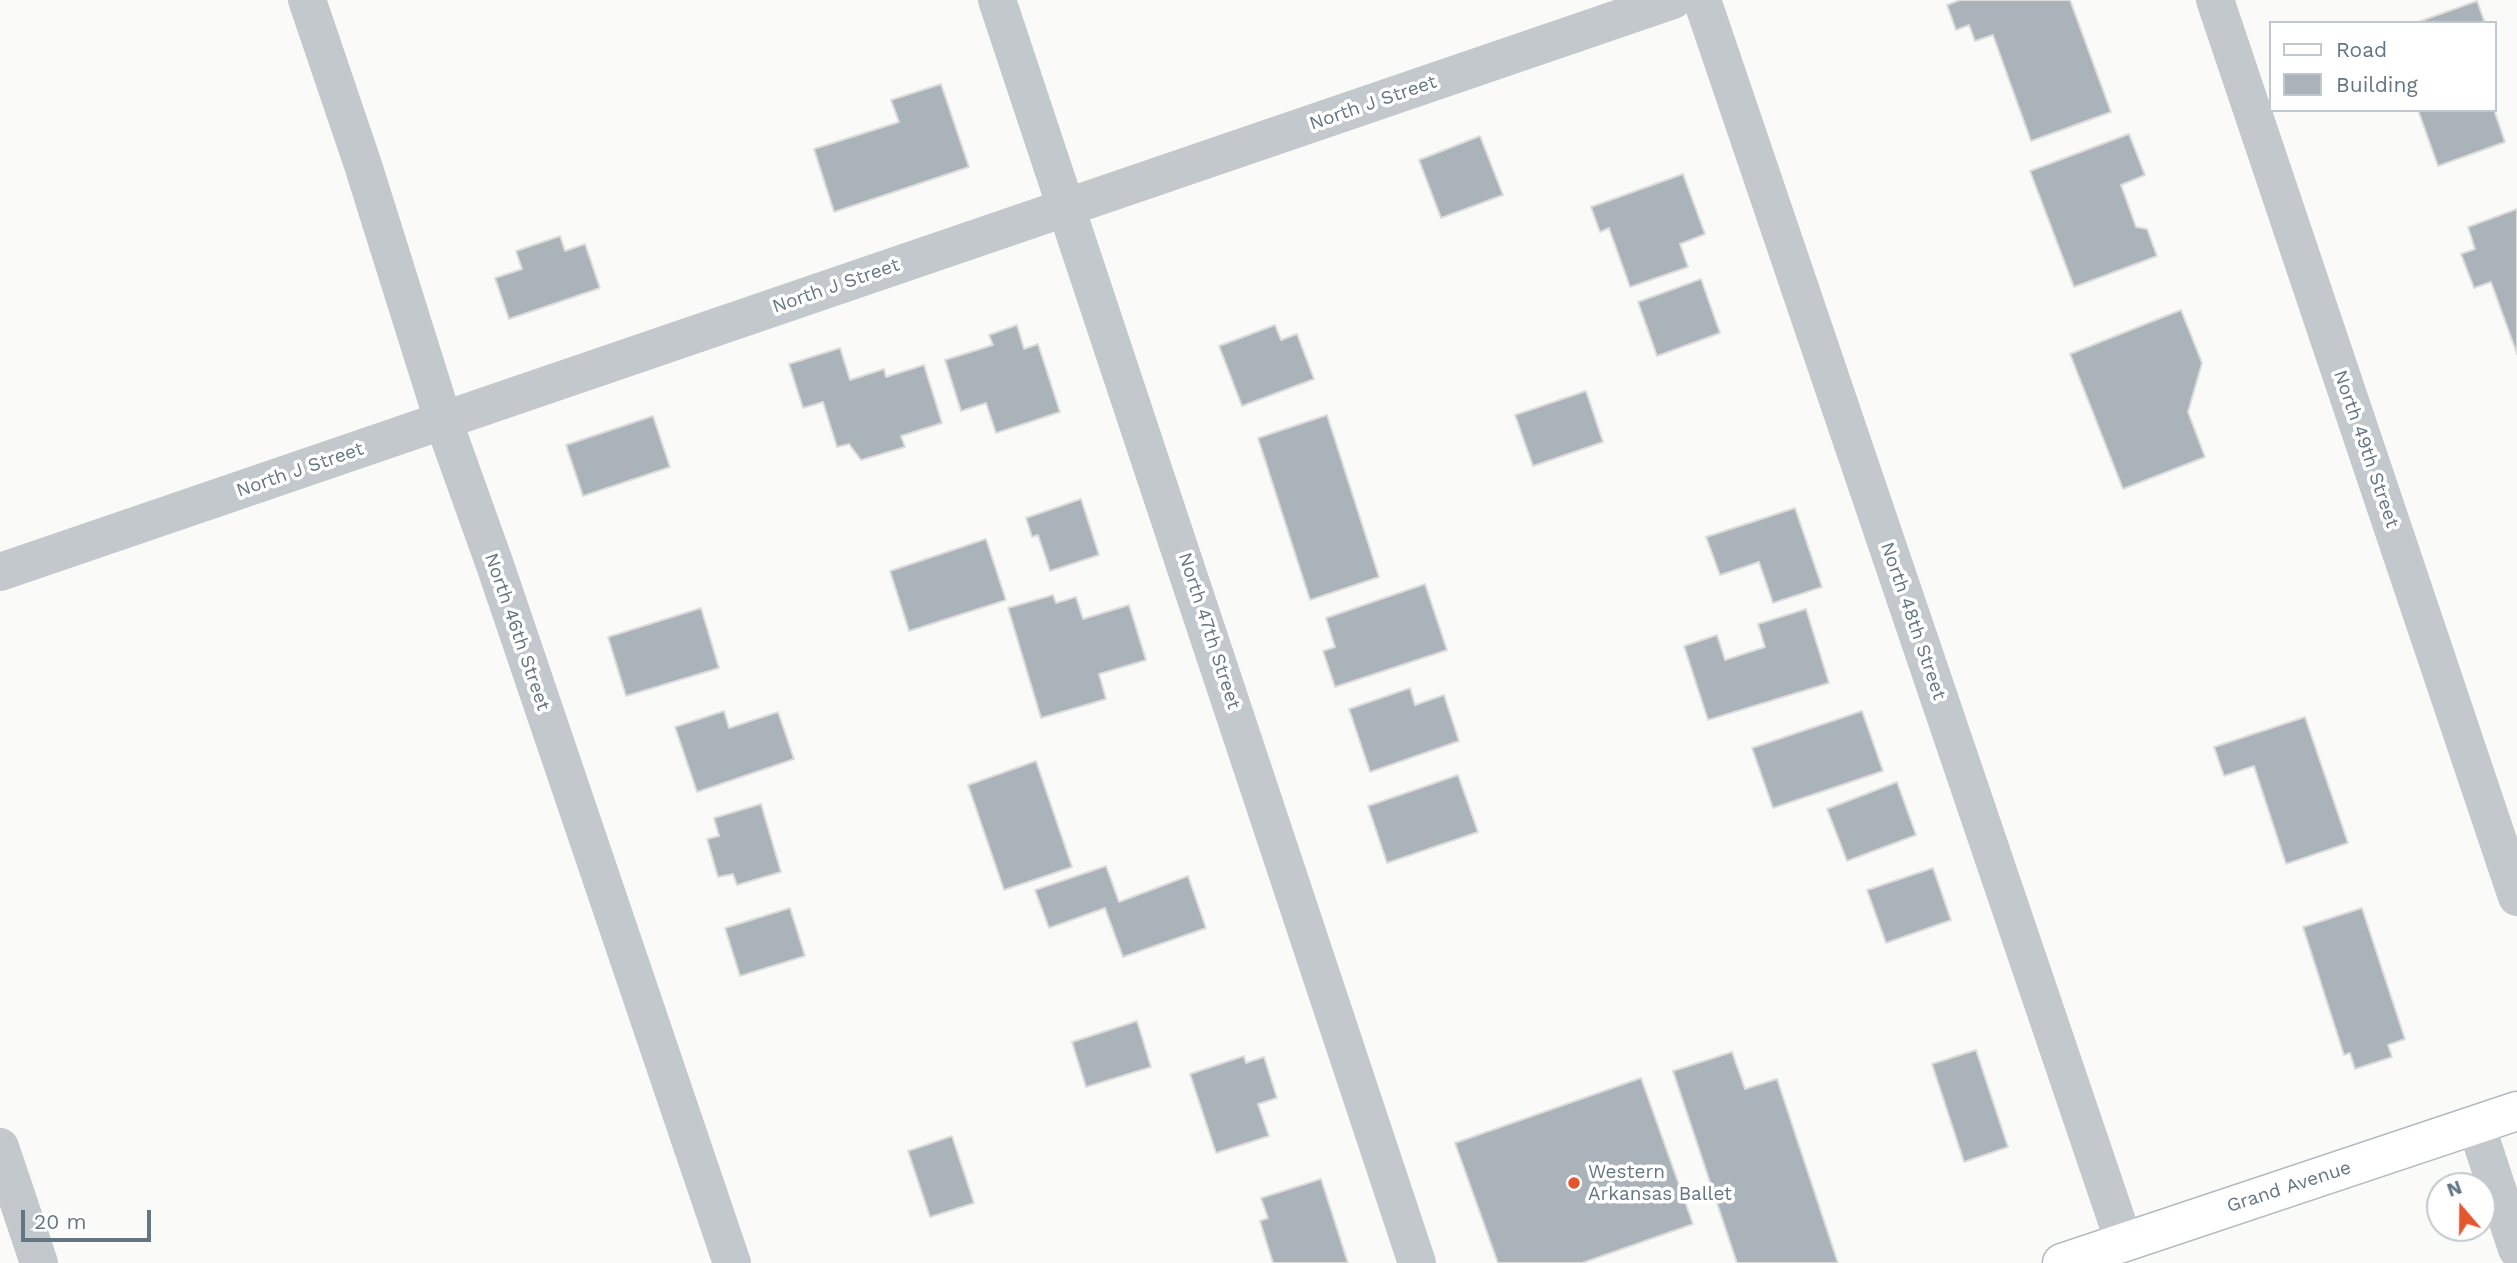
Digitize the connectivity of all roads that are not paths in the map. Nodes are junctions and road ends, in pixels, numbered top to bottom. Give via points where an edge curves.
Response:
1 (307, 0) edge
2 (997, 0) edge
3 (1673, 0) edge
4 (1702, 0) edge
5 (2215, 0) edge
6 (1067, 207) junction
7 (443, 420) junction
8 (0, 572) edge
9 (2517, 897) edge
10 (2517, 1111) edge
11 (2476, 1125) junction
12 (0, 1147) edge
13 (2124, 1242) junction
14 (2517, 1249) edge
15 (39, 1263) edge
16 (732, 1263) edge
17 (1417, 1263) edge
18 (2062, 1263) edge

1 - 7 street, North 46th Street
2 - 6 street, North 47th Street
3 - 6 street, North J Street
4 - 13 street, North 48th Street
5 - 9 street, North 49th Street
6 - 7 street, North J Street
6 - 17 street, North 47th Street
7 - 8 street, North J Street
7 - 16 street, North 46th Street
10 - 11 main road, Grand Avenue
11 - 13 main road, Grand Avenue
11 - 14 street
12 - 15 street
13 - 18 main road, Grand Avenue

